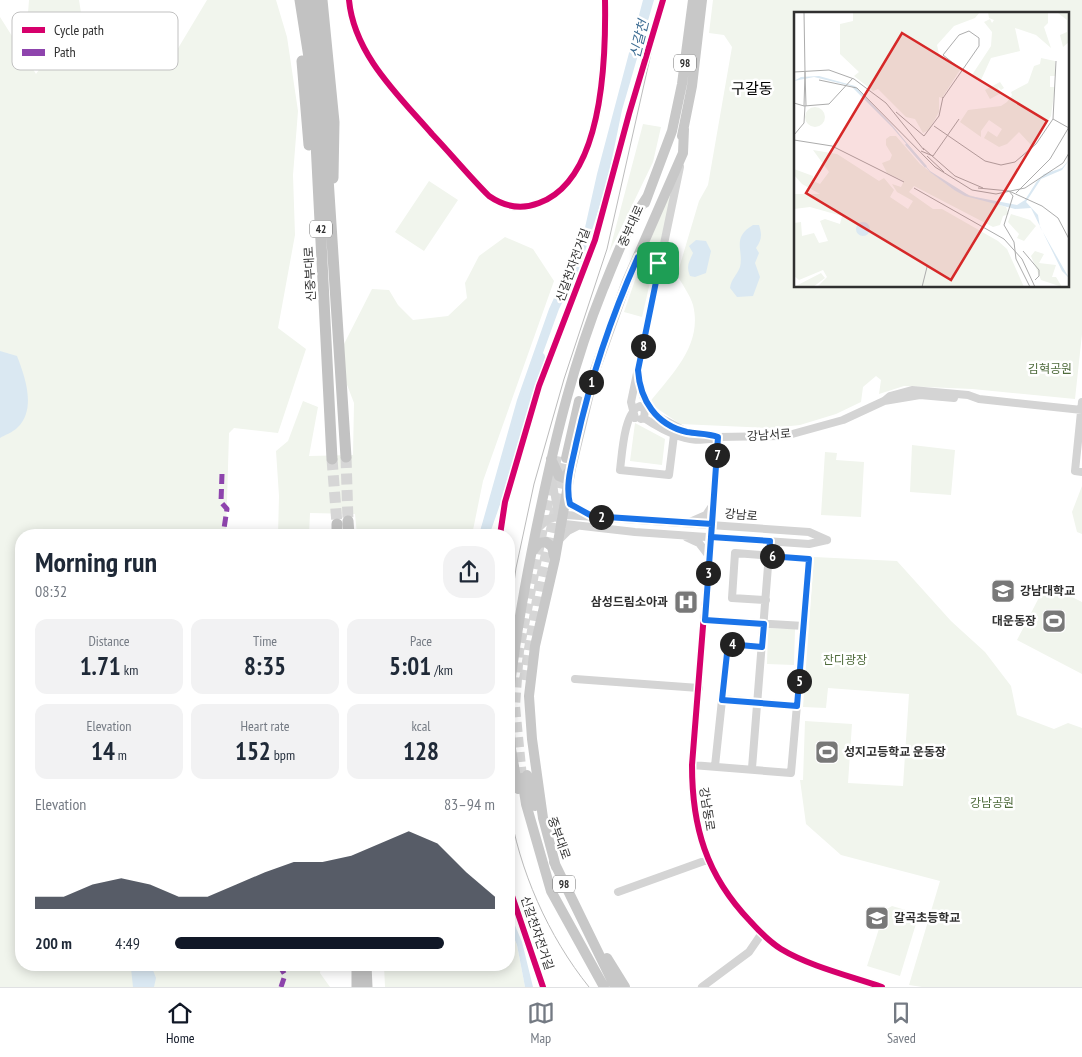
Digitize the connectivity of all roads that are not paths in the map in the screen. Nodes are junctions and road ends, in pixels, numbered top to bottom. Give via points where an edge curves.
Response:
1 (293, 0) edge
2 (300, 0) edge
3 (311, 0) edge
4 (322, 0) edge
5 (349, 0) edge
6 (605, 0) edge
7 (693, 0) edge
8 (702, 0) edge
9 (684, 129) junction
10 (683, 153) junction
11 (329, 203) junction
12 (638, 257) junction
13 (658, 272) junction
14 (324, 275) junction
15 (638, 370) junction
16 (639, 383) junction
17 (1082, 407) edge
18 (645, 413) junction
19 (634, 415) junction
20 (687, 432) junction
21 (674, 435) junction
22 (718, 437) junction
23 (1080, 437) edge
24 (556, 456) junction
25 (346, 457) tunnel mouth
26 (332, 459) tunnel mouth
27 (571, 468) junction
28 (1082, 472) edge
29 (566, 490) junction
30 (713, 504) junction
31 (579, 516) junction
32 (592, 516) junction
33 (560, 518) junction
34 (348, 521) tunnel mouth
35 (687, 522) junction
36 (712, 524) junction
37 (578, 526) junction
38 (349, 529) edge
39 (536, 530) junction
40 (680, 535) junction
41 (711, 537) junction
42 (770, 541) junction
43 (556, 543) junction
44 (530, 553) junction
45 (769, 556) junction
46 (709, 557) junction
47 (554, 559) junction
48 (766, 600) junction
49 (705, 620) junction
50 (764, 624) junction
51 (804, 626) junction
52 (515, 638) edge
53 (762, 647) junction
54 (575, 680) dead end
55 (699, 688) junction
56 (722, 700) junction
57 (758, 703) junction
58 (797, 706) junction
59 (692, 765) junction
60 (715, 766) junction
61 (752, 768) junction
62 (515, 774) tunnel mouth
63 (707, 860) junction
64 (556, 867) junction
65 (551, 891) junction
66 (618, 892) dead end
67 (579, 914) junction
68 (762, 933) junction
69 (357, 971) edge
70 (366, 971) edge
71 (372, 971) edge
72 (357, 987) edge
73 (367, 987) edge
74 (373, 987) edge
75 (604, 987) edge
76 (616, 987) edge
77 (625, 987) edge
78 (702, 987) edge
79 (882, 987) edge

1 - 14 highway via 304,76 318,247
2 - 14 highway, 신중부대로 / 42 via 313,83
3 - 11 highway, 신중부대로 / 42 via 321,69
4 - 11 highway via 334,122 335,157
5 - 6 street via 363,46 389,85 489,196 505,205 524,207 544,201 558,192 574,176 584,157 595,118 603,67
7 - 24 main road, 중부대로 / 98 via 682,84 672,130 594,328
8 - 9 main road, 중부대로 / 98
9 - 10 main road
9 - 24 main road, 중부대로 / 98 via 602,328
10 - 12 main road
10 - 13 street
11 - 25 highway, 신중부대로 / 42
12 - 13 street via 652,254 656,258
12 - 27 main road via 610,326 588,394
13 - 15 street
14 - 26 highway, 신중부대로 / 42
15 - 16 street
15 - 19 street via 632,402
16 - 18 street via 638,393
16 - 20 street via 655,415
17 - 22 street, 강남서로 via 920,395 884,401 843,420 785,436
17 - 23 street
18 - 19 street
18 - 19 street via 637,406
18 - 20 street via 674,430
18 - 21 street via 662,430
19 - 21 street via 627,424 620,470 669,475
20 - 22 street
21 - 22 street via 709,440
22 - 30 street
23 - 28 street via 1075,471
24 - 27 main road via 559,476 564,478
24 - 33 street via 551,473
24 - 39 main road
27 - 29 main road
29 - 32 street via 570,504
29 - 33 main road
30 - 35 street via 706,515
30 - 36 street
31 - 32 street, 강남로
31 - 33 street, 강남로
31 - 37 street
32 - 35 street, 강남로
33 - 37 street, 강남로
33 - 39 street via 548,519
33 - 43 main road
34 - 38 highway
35 - 36 street, 강남로
36 - 41 street
36 - 42 street, 강남로 via 809,532 827,540 809,544
37 - 40 street, 강남로
37 - 43 street via 568,530
39 - 44 main road
40 - 41 street, 강남로
40 - 46 street via 699,543
41 - 42 street, 강남로
41 - 46 street, 강남동로
42 - 45 street
43 - 47 main road
44 - 47 main road via 539,543 546,542 552,547
44 - 52 main road
45 - 48 street
45 - 48 street via 735,553 732,598
45 - 51 street via 809,559
46 - 49 street, 강남동로
47 - 64 main road via 535,646 529,696 543,818
48 - 50 street
49 - 50 street
49 - 55 street, 강남동로
50 - 51 street
50 - 53 street
51 - 58 street
53 - 56 street via 728,644
53 - 57 street
54 - 55 street
55 - 59 street, 강남동로
56 - 57 street
56 - 60 street
57 - 58 street
57 - 61 street
58 - 61 street via 790,773
59 - 60 street
59 - 63 street, 강남동로 via 692,798
60 - 61 street
62 - 65 main road via 538,867
63 - 66 street
63 - 68 street, 강남동로 via 723,888
64 - 65 main road, 중부대로 / 98 via 525,776 526,804
64 - 67 main road, 중부대로 / 98
65 - 75 main road, 중부대로 / 98
67 - 76 main road, 중부대로 / 98
67 - 77 main road
68 - 78 street via 749,952
68 - 79 street, 강남동로 via 781,949
69 - 72 highway
70 - 73 highway
71 - 74 highway

